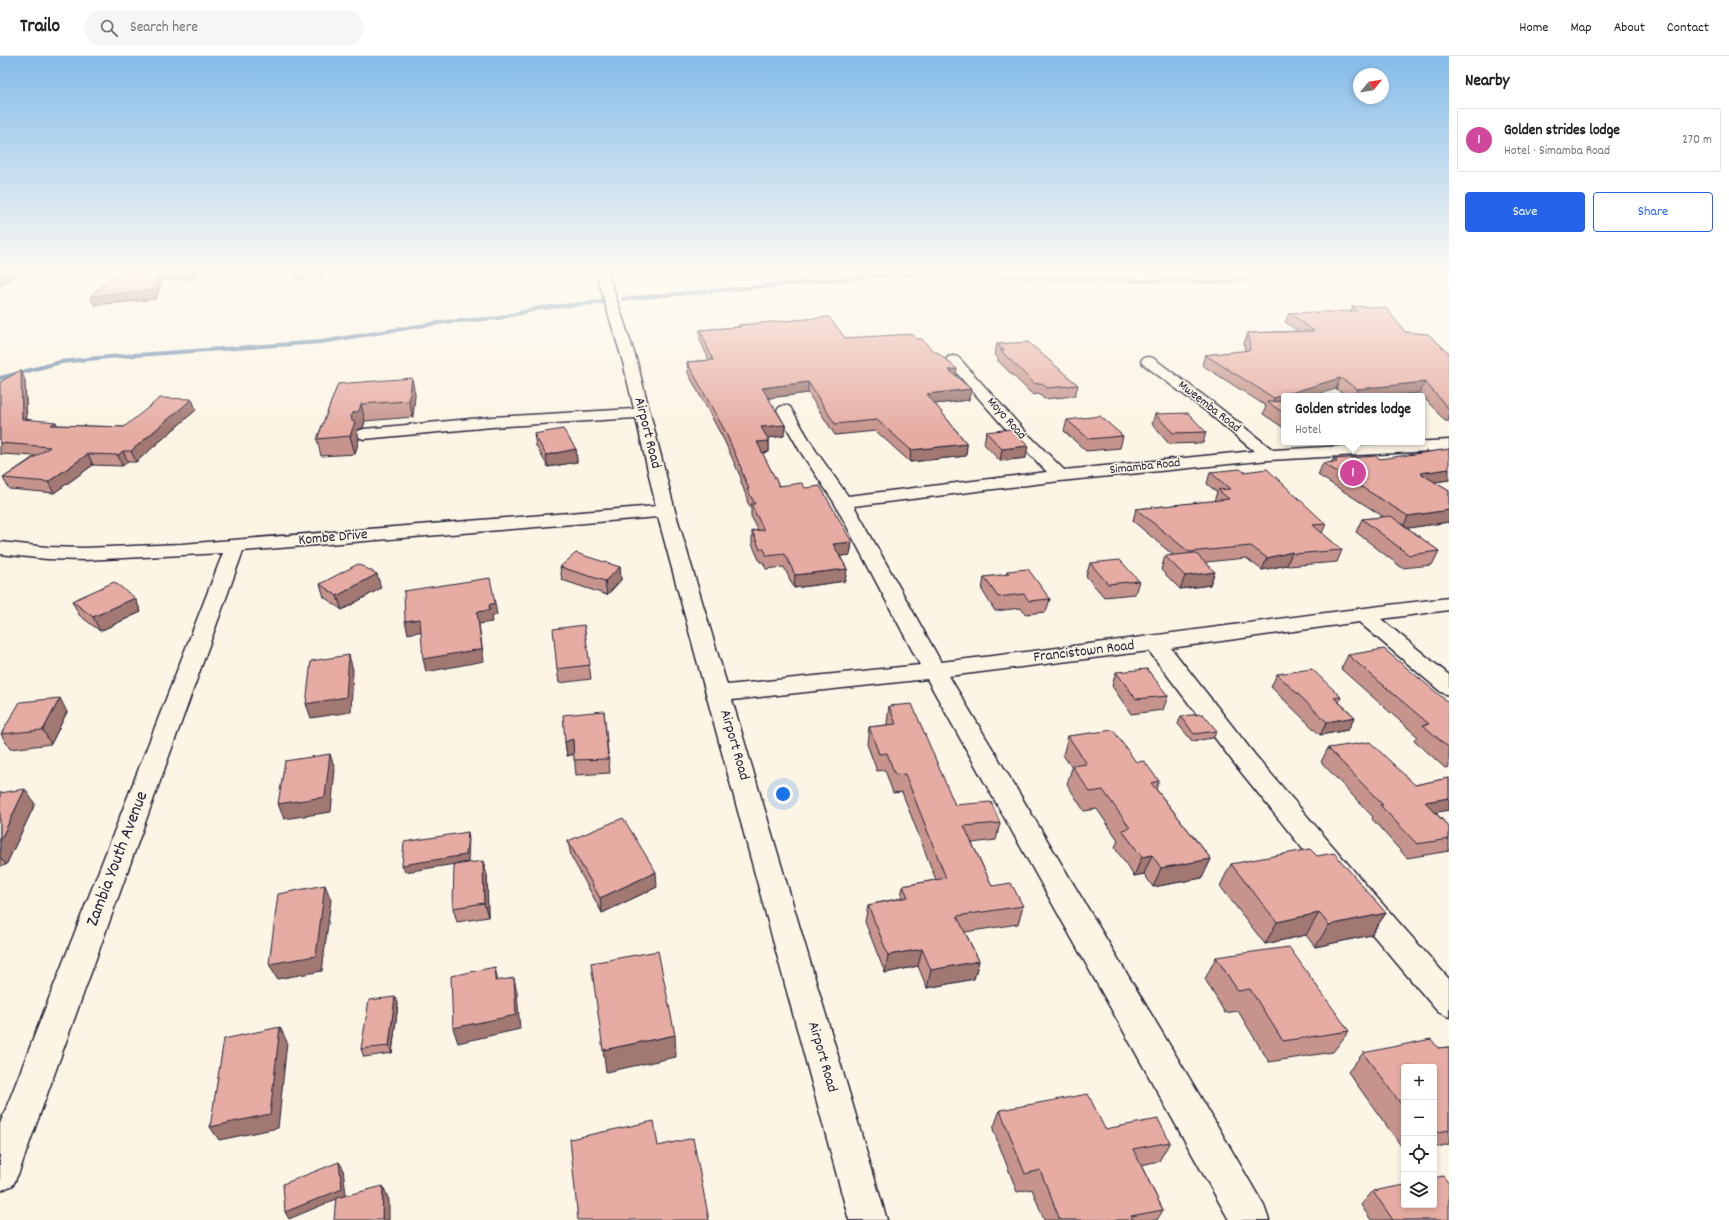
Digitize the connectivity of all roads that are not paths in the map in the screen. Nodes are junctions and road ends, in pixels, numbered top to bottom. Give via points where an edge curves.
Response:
1 (618, 324) edge
2 (953, 360) dead end
3 (1148, 361) dead end
4 (785, 410) dead end
5 (642, 413) junction
6 (364, 434) dead end
7 (1449, 446) edge
8 (1269, 455) junction
9 (1060, 476) junction
10 (843, 502) junction
11 (666, 511) junction
12 (236, 546) junction
13 (0, 548) edge
14 (1449, 604) edge
15 (1363, 614) junction
16 (1155, 643) junction
17 (934, 670) junction
18 (1449, 687) edge
19 (719, 694) junction
20 (1449, 1002) edge
21 (0, 1172) edge
22 (868, 1220) edge
23 (1250, 1220) edge

1 - 5 street, Airport Road
2 - 9 street, Moyo Road
3 - 8 street, Mweemba Road
4 - 10 street via 808,451
5 - 6 street via 492,422
5 - 11 street, Airport Road
7 - 8 street, Simamba Road
8 - 9 street, Simamba Road
9 - 10 street, Simamba Road
10 - 17 street
11 - 12 street, Kombe Drive
11 - 19 street, Airport Road
12 - 13 street, Kombe Drive via 84,554
12 - 21 street, Zambia Youth Avenue
14 - 15 street, Francistown Road
15 - 16 street, Francistown Road
15 - 18 street
16 - 17 street, Francistown Road
16 - 20 street via 1251,768 1360,900
17 - 19 street, Francistown Road
17 - 23 street
19 - 22 street, Airport Road

